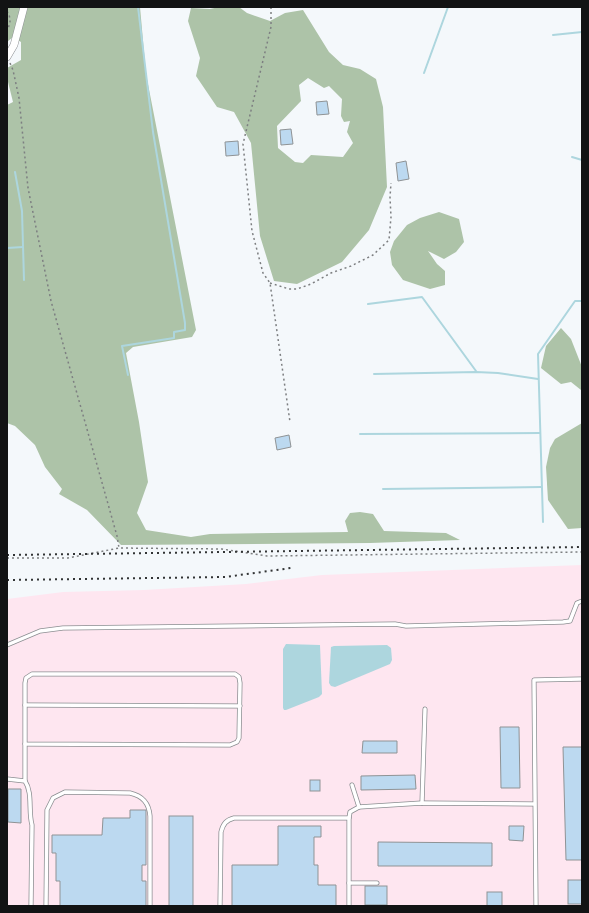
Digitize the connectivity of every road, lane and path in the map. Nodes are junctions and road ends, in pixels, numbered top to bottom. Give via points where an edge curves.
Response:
1 (24, 7) edge
2 (271, 7) edge
3 (7, 11) edge
4 (7, 30) edge
5 (7, 58) edge
6 (391, 183) dead end
7 (270, 283) junction
8 (290, 422) dead end
9 (119, 548) junction
10 (582, 552) edge
11 (7, 558) edge
12 (582, 601) edge
13 (7, 645) edge
14 (582, 679) edge
15 (25, 705) junction
16 (240, 706) junction
17 (425, 709) dead end
18 (25, 744) junction
19 (7, 779) edge
20 (24, 781) junction
21 (352, 785) dead end
22 (422, 804) junction
23 (534, 804) junction
24 (359, 807) junction
25 (349, 818) junction
26 (349, 883) junction
27 (378, 883) dead end
28 (31, 906) edge
29 (46, 906) edge
30 (150, 906) edge
31 (220, 906) edge
32 (349, 906) edge
33 (536, 906) edge

1 - 5 street via 14,45
2 - 7 path via 271,27 243,144 252,231 263,273
3 - 4 path via 11,18
5 - 9 path via 13,70 19,98 28,188 51,301
6 - 7 path via 389,240 373,256 297,289
7 - 8 path
9 - 10 path via 222,549 267,556
9 - 11 path via 68,558
12 - 13 lane via 578,603 570,621 563,622 406,626 395,624 63,628 40,631
14 - 23 lane via 534,680
15 - 16 lane
15 - 16 lane via 25,681 35,674 231,674 237,676 240,684
15 - 18 lane
16 - 18 lane via 239,738 230,745
17 - 22 lane
18 - 20 lane
19 - 20 lane
20 - 28 lane via 29,787 29,816 32,825
21 - 24 lane
22 - 23 lane
22 - 24 lane
23 - 33 lane
24 - 25 lane via 350,812
25 - 26 lane
25 - 31 lane via 234,818 226,821 221,832
26 - 27 lane
26 - 32 lane
29 - 30 lane via 47,810 50,801 65,792 130,793 148,804

